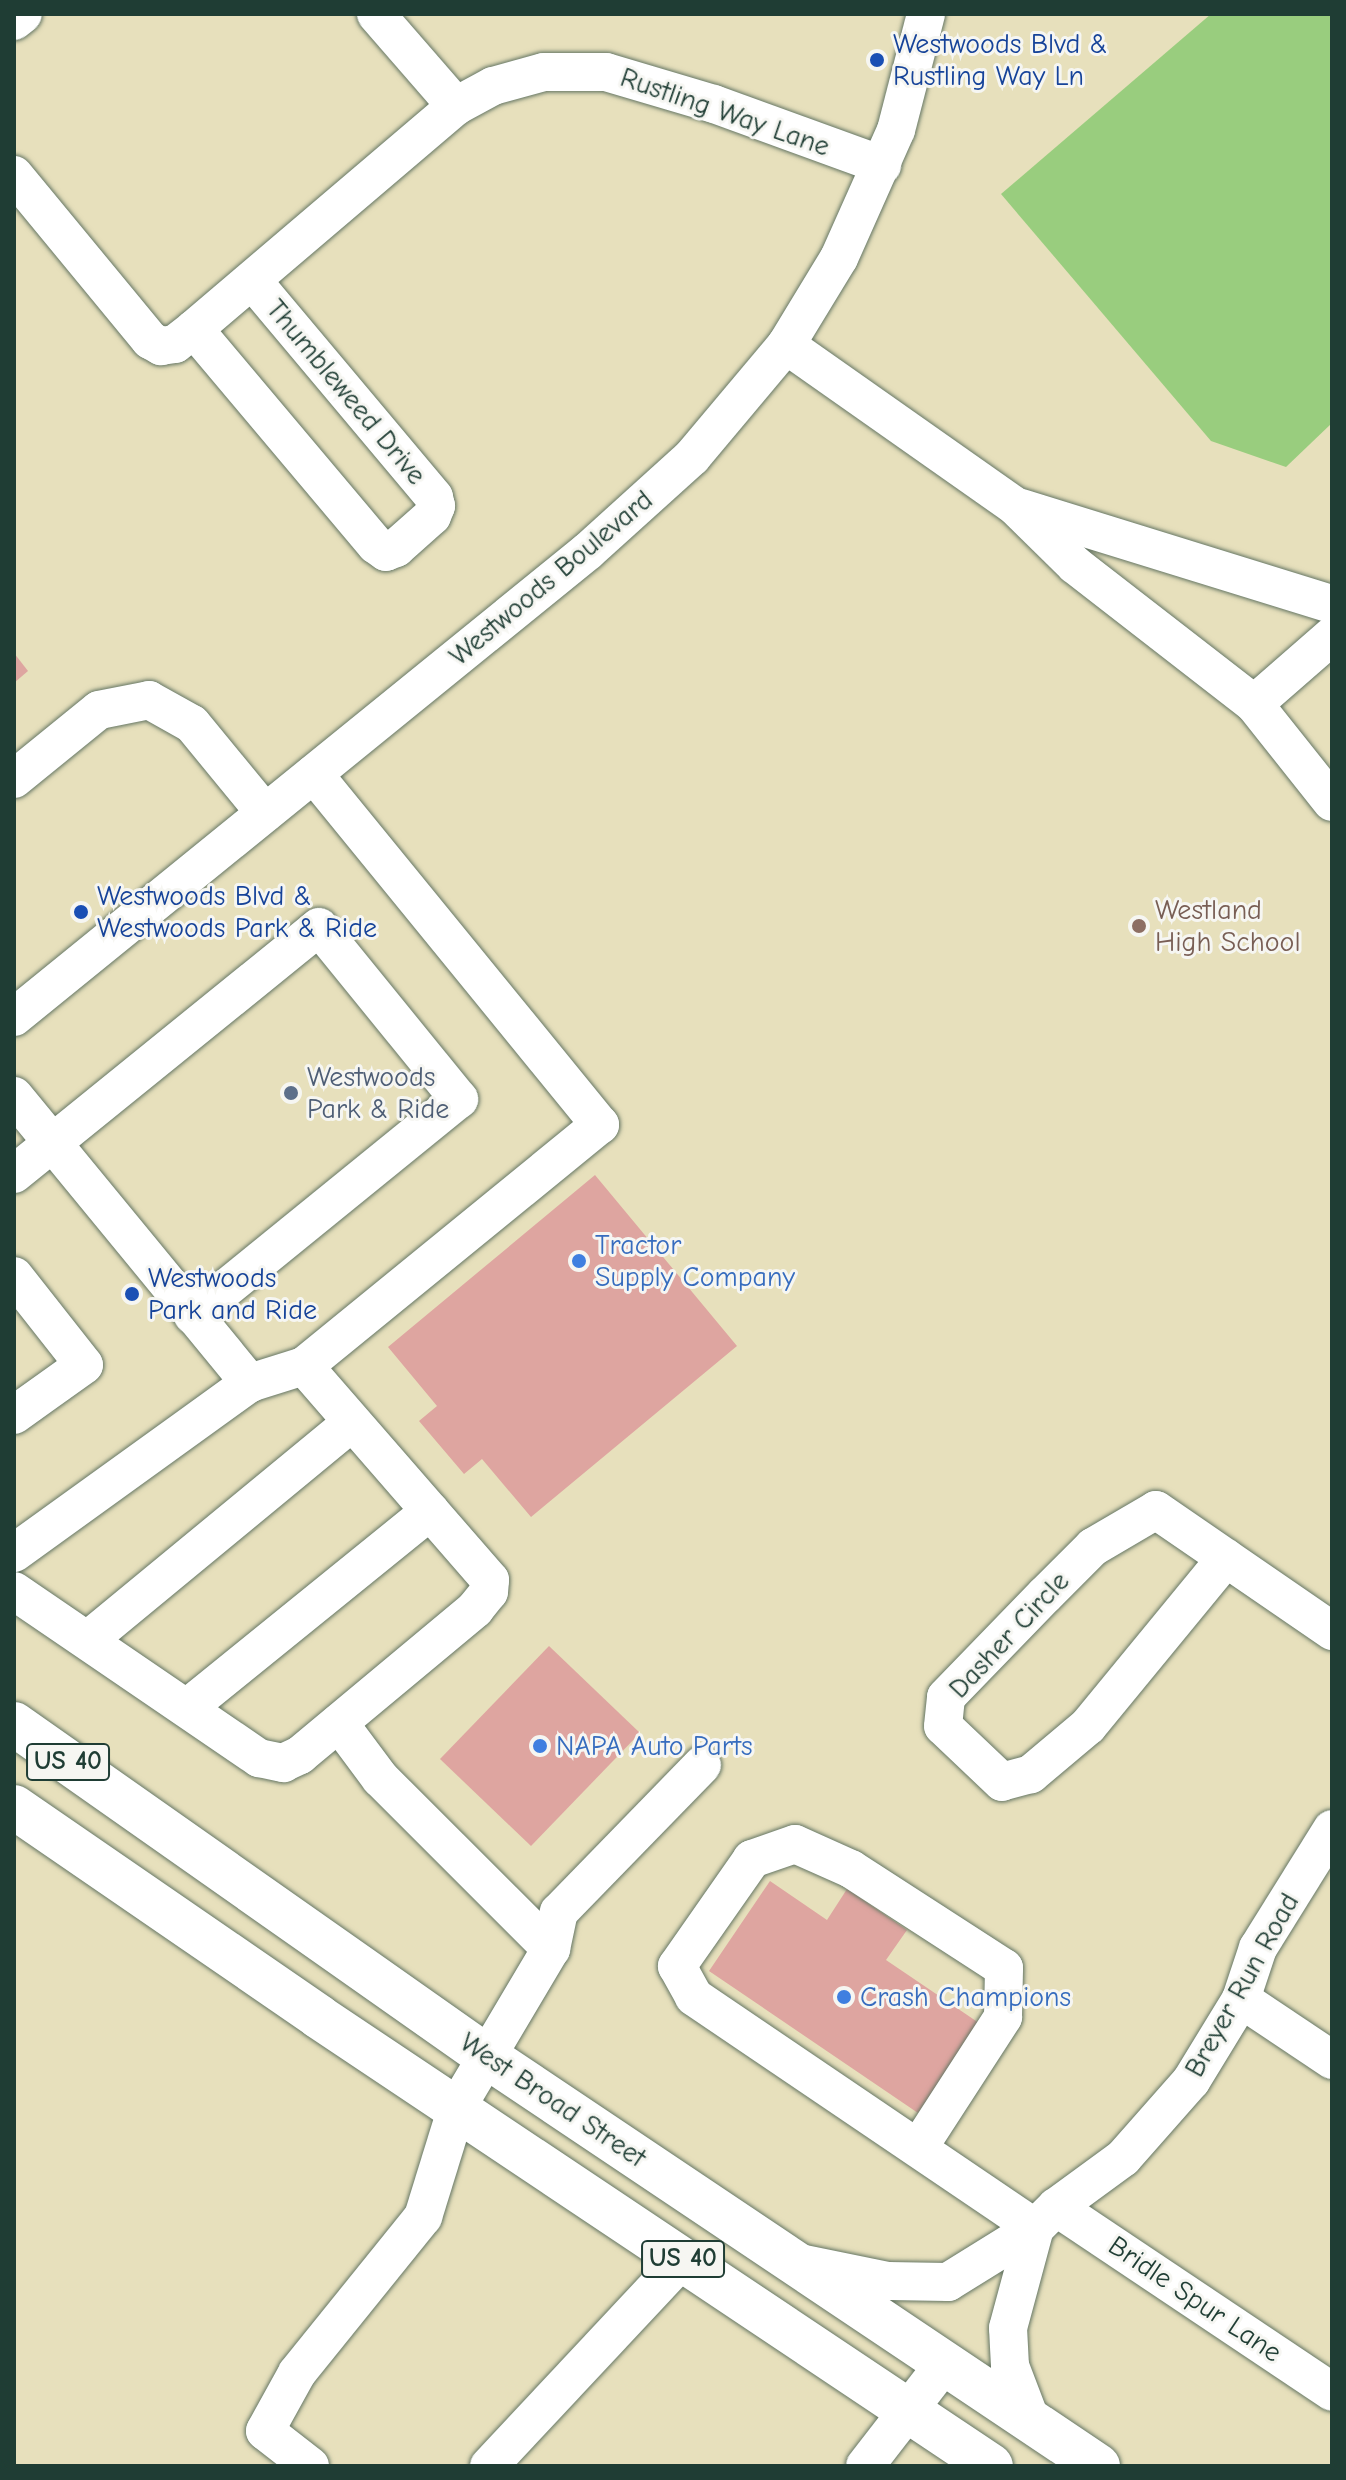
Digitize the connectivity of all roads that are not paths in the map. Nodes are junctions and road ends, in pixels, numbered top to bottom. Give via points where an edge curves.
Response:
1 (23, 14) edge
2 (376, 14) edge
3 (926, 14) edge
4 (14, 21) edge
5 (456, 106) junction
6 (882, 165) junction
7 (14, 175) edge
8 (252, 280) junction
9 (194, 329) junction
10 (786, 345) junction
11 (1015, 506) junction
12 (1332, 604) edge
13 (1330, 642) edge
14 (1254, 704) junction
15 (314, 774) junction
16 (14, 779) edge
17 (1332, 802) edge
18 (265, 813) junction
19 (14, 1017) edge
20 (14, 1096) edge
21 (53, 1143) junction
22 (14, 1174) edge
23 (14, 1276) edge
24 (193, 1315) junction
25 (304, 1366) junction
26 (250, 1383) junction
27 (14, 1415) edge
28 (352, 1422) junction
29 (430, 1511) junction
30 (14, 1553) edge
31 (1226, 1558) junction
32 (14, 1591) edge
33 (1332, 1631) edge
34 (88, 1640) junction
35 (187, 1708) junction
36 (339, 1723) junction
37 (15, 1724) edge
38 (702, 1765) dead end
39 (14, 1807) edge
40 (1332, 1829) edge
41 (551, 1949) junction
42 (1241, 1999) junction
43 (489, 2058) junction
44 (1332, 2060) edge
45 (457, 2107) junction
46 (919, 2147) junction
47 (1046, 2218) junction
48 (683, 2259) junction
49 (793, 2262) junction
50 (945, 2363) junction
51 (1332, 2392) edge
52 (909, 2410) junction
53 (1031, 2421) junction
54 (310, 2466) edge
55 (489, 2466) edge
56 (865, 2466) edge
57 (991, 2466) edge
58 (1098, 2466) edge

1 - 4 street
2 - 5 street
3 - 6 street, Westwoods Boulevard
5 - 6 street, Rustling Way Lane via 493,86 544,72 606,72 714,104
5 - 8 street, Rustling Way Lane
6 - 10 street, Westwoods Boulevard via 839,258
7 - 9 street, Thumbleweed Drive via 150,340 161,346 175,344
8 - 9 street, Thumbleweed Drive
8 - 9 street, Thumbleweed Drive via 434,497 432,516 396,548 386,552 376,545
10 - 11 street
10 - 15 street, Westwoods Boulevard via 681,468 588,551
11 - 12 street
11 - 14 street via 1075,565
13 - 14 street
14 - 17 street
15 - 18 street, Westwoods Boulevard
15 - 25 street via 600,1125
16 - 18 street via 99,710 149,700 192,724
18 - 19 street, Westwoods Boulevard
20 - 21 street
21 - 22 street
21 - 24 street
21 - 24 street via 319,927 459,1099
23 - 27 street via 84,1365
24 - 26 street
25 - 26 street
25 - 28 street
26 - 30 street
28 - 29 street
28 - 34 street
29 - 35 street
29 - 36 street via 490,1580 489,1592
31 - 31 street, Dasher Circle via 1156,1510 1106,1539 946,1697 943,1726 1002,1782 1031,1774 1088,1726
31 - 33 street, Dasher Circle
32 - 34 street
34 - 35 street
35 - 36 street via 259,1758 283,1763
36 - 41 street via 380,1778
37 - 43 main road, West Broad Street / US 40
38 - 41 street via 559,1912
39 - 45 main road, US 40
40 - 42 street, Breyer Run Road via 1258,1948
41 - 43 street
42 - 44 street
42 - 47 street, Breyer Run Road via 1191,2081 1133,2147
43 - 45 street
43 - 49 main road, West Broad Street / US 40
45 - 48 main road, US 40
45 - 54 street via 423,2217 297,2373 265,2431
46 - 46 street, Bridle Spur Lane via 694,1997 677,1966 752,1859 795,1844 851,1869 1004,1968 1003,2017
46 - 47 street, Bridle Spur Lane
47 - 49 street, Breyer Run Road via 948,2282 888,2281
47 - 51 street, Bridle Spur Lane
47 - 53 street via 1008,2328 1010,2366
48 - 52 main road, US 40
48 - 55 street
49 - 50 main road, West Broad Street / US 40
50 - 52 street
50 - 53 main road, West Broad Street / US 40
52 - 56 street
52 - 57 main road, US 40
53 - 58 main road, West Broad Street / US 40

